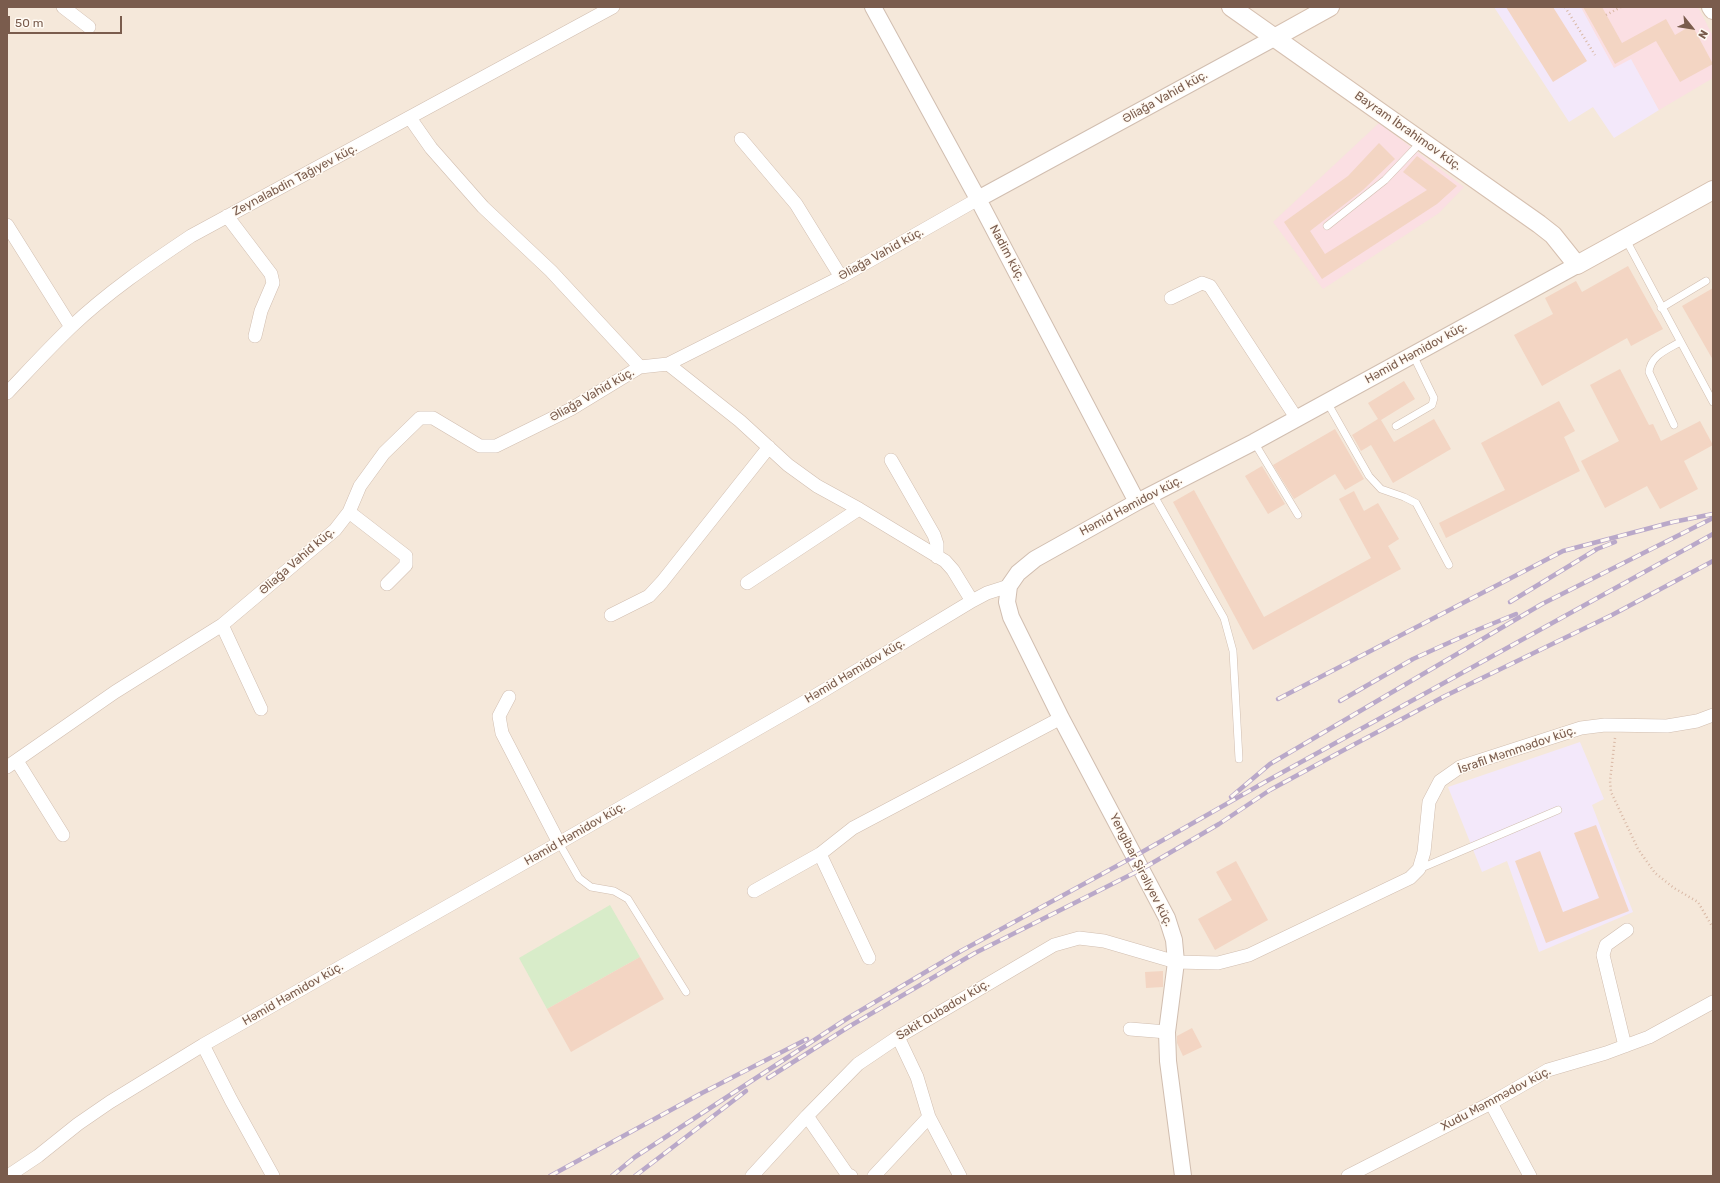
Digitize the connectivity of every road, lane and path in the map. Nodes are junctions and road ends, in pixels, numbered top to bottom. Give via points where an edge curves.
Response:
1 (63, 7) edge
2 (613, 7) edge
3 (873, 7) edge
4 (1231, 7) edge
5 (1330, 7) edge
6 (1565, 7) edge
7 (1621, 7) edge
8 (1711, 7) edge
9 (1713, 10) edge
10 (1606, 15) dead end
11 (89, 27) dead end
12 (1274, 38) junction
13 (1595, 55) dead end
14 (410, 118) junction
15 (742, 139) dead end
16 (1422, 141) junction
17 (1713, 190) edge
18 (978, 199) junction
19 (227, 216) junction
20 (7, 225) edge
21 (1327, 226) dead end
22 (1624, 238) junction
23 (1577, 266) junction
24 (841, 277) junction
25 (1706, 281) dead end
26 (1172, 298) dead end
27 (1661, 308) junction
28 (72, 327) junction
29 (255, 336) dead end
30 (1680, 342) junction
31 (1413, 354) junction
32 (668, 364) junction
33 (640, 367) junction
34 (7, 393) edge
35 (1327, 402) junction
36 (1713, 402) edge
37 (1296, 419) junction
38 (1674, 425) dead end
39 (1396, 426) dead end
40 (1254, 442) junction
41 (769, 447) junction
42 (891, 460) dead end
43 (1153, 493) junction
44 (1137, 502) junction
45 (859, 509) junction
46 (349, 512) junction
47 (1298, 515) dead end
48 (937, 557) junction
49 (1449, 565) dead end
50 (747, 583) dead end
51 (387, 584) dead end
52 (1009, 586) junction
53 (972, 601) junction
54 (611, 615) dead end
55 (222, 625) junction
56 (509, 697) dead end
57 (261, 709) dead end
58 (1713, 715) edge
59 (1061, 718) junction
60 (1616, 725) junction
61 (1239, 759) dead end
62 (12, 764) edge
63 (1558, 810) dead end
64 (63, 835) dead end
65 (560, 843) junction
66 (820, 854) junction
67 (1419, 869) junction
68 (754, 891) dead end
69 (1713, 928) edge
70 (1626, 930) dead end
71 (869, 958) dead end
72 (1176, 962) junction
73 (686, 992) dead end
74 (1713, 1002) edge
75 (1130, 1029) dead end
76 (1167, 1032) junction
77 (898, 1037) junction
78 (203, 1045) junction
79 (1625, 1046) junction
80 (1491, 1103) junction
81 (806, 1116) junction
82 (929, 1117) junction
83 (8, 1176) edge
84 (274, 1176) edge
85 (752, 1176) edge
86 (851, 1176) edge
87 (874, 1176) edge
88 (960, 1176) edge
89 (1183, 1176) edge
90 (1348, 1176) edge
91 (1530, 1176) edge

1 - 11 street
2 - 14 street, Zeynalabdin Tağıyev küç.
3 - 18 street, Nadim küç.
4 - 12 main road, Bayram İbrahimov küç.
5 - 12 main road, Əliağa Vahid küç.
6 - 13 path
7 - 10 path
8 - 9 main road
12 - 16 main road, Bayram İbrahimov küç.
12 - 18 street, Əliağa Vahid küç.
14 - 19 street, Zeynalabdin Tağıyev küç.
14 - 33 street via 431,148 483,207 551,271
15 - 24 street via 796,204
16 - 21 lane via 1384,180
16 - 23 main road, Bayram İbrahimov küç. via 1553,235
17 - 22 main road, Həmid Həmidov küç.
18 - 24 street, Əliağa Vahid küç.
18 - 44 street, Nadim küç.
19 - 28 street, Zeynalabdin Tağıyev küç. via 151,262 116,288
19 - 29 street via 271,274 273,283 261,311
20 - 28 street
22 - 23 main road, Həmid Həmidov küç.
22 - 27 lane
23 - 31 street, Həmid Həmidov küç.
24 - 32 street, Əliağa Vahid küç.
25 - 27 lane
26 - 37 street via 1202,283 1210,286
27 - 30 lane
28 - 34 street, Zeynalabdin Tağıyev küç.
30 - 36 lane
30 - 38 lane via 1655,357 1650,363 1649,372
31 - 35 street, Həmid Həmidov küç.
31 - 39 lane via 1434,401 1432,405
32 - 33 street, Əliağa Vahid küç.
32 - 41 street
33 - 46 street, Əliağa Vahid küç. via 571,409 496,446 480,446 433,418 420,418 384,453 360,486
35 - 37 street, Həmid Həmidov küç.
35 - 49 lane via 1369,476 1381,489 1416,503
37 - 40 street, Həmid Həmidov küç.
40 - 43 street, Həmid Həmidov küç.
40 - 47 lane
41 - 45 street via 817,486
41 - 54 street via 649,596
42 - 48 street via 934,534
43 - 44 street, Həmid Həmidov küç.
43 - 61 lane via 1224,618 1233,651
44 - 52 street, Həmid Həmidov küç. via 1035,559 1018,573
45 - 48 street
45 - 50 street
46 - 51 street via 406,556 406,565
46 - 55 street, Əliağa Vahid küç. via 334,530
48 - 53 street via 953,570
52 - 53 street, Həmid Həmidov küç.
52 - 59 street, Yengibar Şirəliyev küç. via 1008,602 1011,617
53 - 65 street, Həmid Həmidov küç. via 813,697
55 - 57 street
55 - 62 street, Əliağa Vahid küç. via 115,692
56 - 65 street via 499,716 502,733
58 - 60 street, İsrafil Məmmədov küç. via 1697,721 1667,726
59 - 66 street via 853,828
59 - 72 street, Yengibar Şirəliyev küç. via 1167,918 1174,940
60 - 67 street, İsrafil Məmmədov küç. via 1581,728 1460,767 1445,777 1440,781 1429,802 1424,852
60 - 69 path via 1611,792 1638,849 1655,874 1698,902
62 - 64 street
63 - 67 lane
65 - 73 lane via 579,878 591,887 614,891 628,899
65 - 78 street, Həmid Həmidov küç.
66 - 68 street
66 - 71 street
67 - 72 street via 1410,878 1249,956 1218,963
70 - 79 street via 1606,944 1603,955
72 - 76 street, Yengibar Şirəliyev küç.
72 - 77 street, Sakit Qubadov küç. via 1104,941 1079,938 1054,945
74 - 79 street, Xudu Məmmədov küç. via 1649,1037
75 - 76 street
76 - 89 street, Yengibar Şirəliyev küç. via 1168,1061
77 - 81 street, Sakit Qubadov küç. via 858,1064
77 - 82 street via 917,1076
78 - 83 street, Həmid Həmidov küç. via 110,1102
78 - 84 street
79 - 80 street, Xudu Məmmədov küç. via 1548,1070
80 - 90 street, Xudu Məmmədov küç.
80 - 91 street
81 - 85 street, Sakit Qubadov küç.
81 - 86 street
82 - 87 street
82 - 88 street

